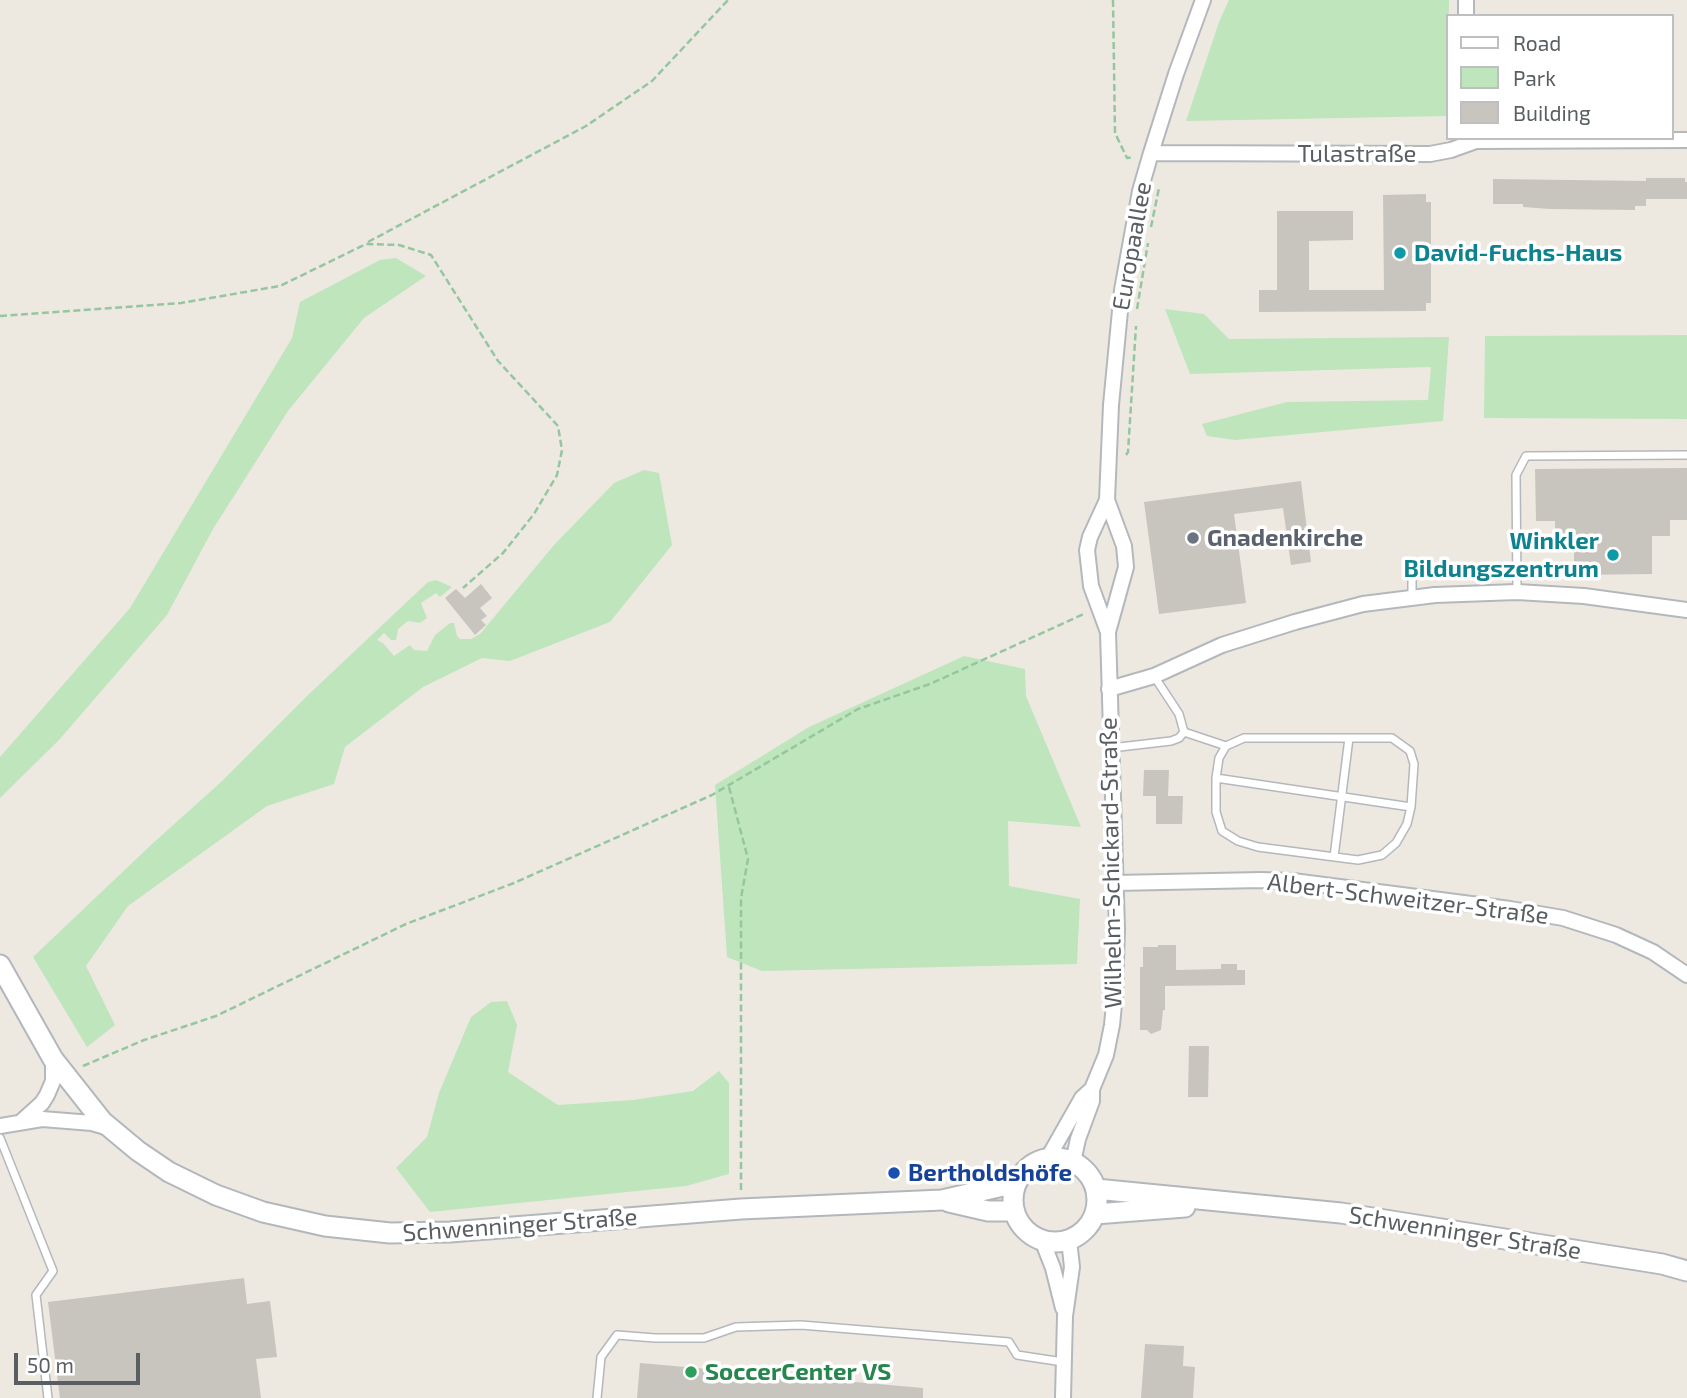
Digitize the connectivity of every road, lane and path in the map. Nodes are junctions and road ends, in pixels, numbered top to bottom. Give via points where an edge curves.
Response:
1 (728, 0) edge
2 (1113, 0) edge
3 (1203, 0) edge
4 (1466, 140) edge
5 (1158, 153) junction
6 (366, 244) junction
7 (0, 316) edge
8 (1687, 455) edge
9 (1124, 458) dead end
10 (1107, 500) junction
11 (1412, 568) dead end
12 (463, 588) dead end
13 (1517, 592) junction
14 (1412, 597) junction
15 (1099, 607) junction
16 (1687, 610) edge
17 (1108, 632) junction
18 (1154, 677) junction
19 (1110, 690) junction
20 (1184, 732) junction
21 (1349, 738) junction
22 (1226, 746) junction
23 (1111, 748) junction
24 (1216, 778) junction
25 (729, 787) junction
26 (1342, 797) junction
27 (1411, 807) junction
28 (1334, 857) junction
29 (1115, 883) junction
30 (0, 964) edge
31 (1687, 975) edge
32 (58, 1066) junction
33 (1093, 1085) junction
34 (22, 1121) junction
35 (0, 1125) edge
36 (110, 1128) junction
37 (0, 1139) edge
38 (1048, 1158) junction
39 (1073, 1162) junction
40 (1016, 1183) junction
41 (1096, 1189) junction
42 (942, 1200) junction
43 (1242, 1204) junction
44 (741, 1209) junction
45 (1014, 1211) junction
46 (1095, 1214) junction
47 (1042, 1240) junction
48 (1069, 1240) junction
49 (1687, 1271) edge
50 (1065, 1316) junction
51 (1063, 1362) junction
52 (48, 1398) edge
53 (597, 1398) edge
54 (1063, 1398) edge

1 - 6 path via 652,81 597,118
2 - 5 path via 1115,133 1127,158
3 - 5 street, Europaallee via 1176,74
4 - 5 street, Tulastraße via 1451,150 1430,154
5 - 9 path via 1136,315
5 - 10 street, Europaallee via 1140,191 1122,290
6 - 7 path via 280,286 181,303
6 - 12 path via 399,245 431,255 498,360 558,426 562,450 557,475 503,553
8 - 13 lane via 1526,456 1516,475
10 - 15 street, Europaallee via 1087,550 1091,586
10 - 17 street, Europaallee via 1124,546 1126,567
11 - 14 lane
13 - 14 street, Wilhelm-Schickard-Straße
13 - 16 street, Wilhelm-Schickard-Straße
14 - 18 street, Wilhelm-Schickard-Straße via 1296,622 1222,645
15 - 17 street, Europaallee
15 - 25 path via 930,684 858,709
17 - 19 street, Europaallee
18 - 19 street, Wilhelm-Schickard-Straße
18 - 20 lane via 1179,714
19 - 23 street, Wilhelm-Schickard-Straße
20 - 22 lane
20 - 23 lane via 1171,741
21 - 22 lane via 1244,738
21 - 26 lane
21 - 27 lane via 1392,738 1410,751 1414,764
22 - 24 lane
23 - 29 street, Wilhelm-Schickard-Straße
24 - 26 lane
24 - 28 lane via 1216,812 1222,831 1258,847
25 - 32 path via 514,883 406,924 216,1016
25 - 44 path via 748,859 741,898
26 - 27 lane
26 - 28 lane
27 - 28 lane via 1396,844 1382,855 1359,860
29 - 31 street, Albert-Schweitzer-Straße via 1293,881 1510,909 1563,918 1616,935
29 - 33 street, Wilhelm-Schickard-Straße via 1113,1014
30 - 32 main road, Schwenninger Straße
32 - 34 street via 43,1103
32 - 36 main road, Schwenninger Straße
33 - 38 street
33 - 39 street
34 - 35 street
34 - 36 street via 59,1119
36 - 44 main road, Schwenninger Straße via 169,1172 216,1195 263,1212 326,1226 390,1233 450,1232
37 - 52 lane via 53,1271 36,1295
38 - 39 main road
38 - 40 main road via 1029,1167
39 - 41 main road via 1085,1170
40 - 42 main road, Schwenninger Straße
40 - 45 main road
41 - 43 main road, Schwenninger Straße
41 - 46 main road
42 - 44 main road, Schwenninger Straße
42 - 45 main road, Schwenninger Straße via 988,1211
43 - 46 main road, Schwenninger Straße
43 - 49 main road, Schwenninger Straße via 1341,1213
45 - 47 main road via 1024,1229
46 - 48 main road via 1085,1230
47 - 48 main road
47 - 50 street
48 - 50 street via 1072,1267
50 - 51 street
51 - 53 lane via 1017,1354 1009,1342 801,1325 736,1327 704,1338 617,1335 601,1357
51 - 54 street

